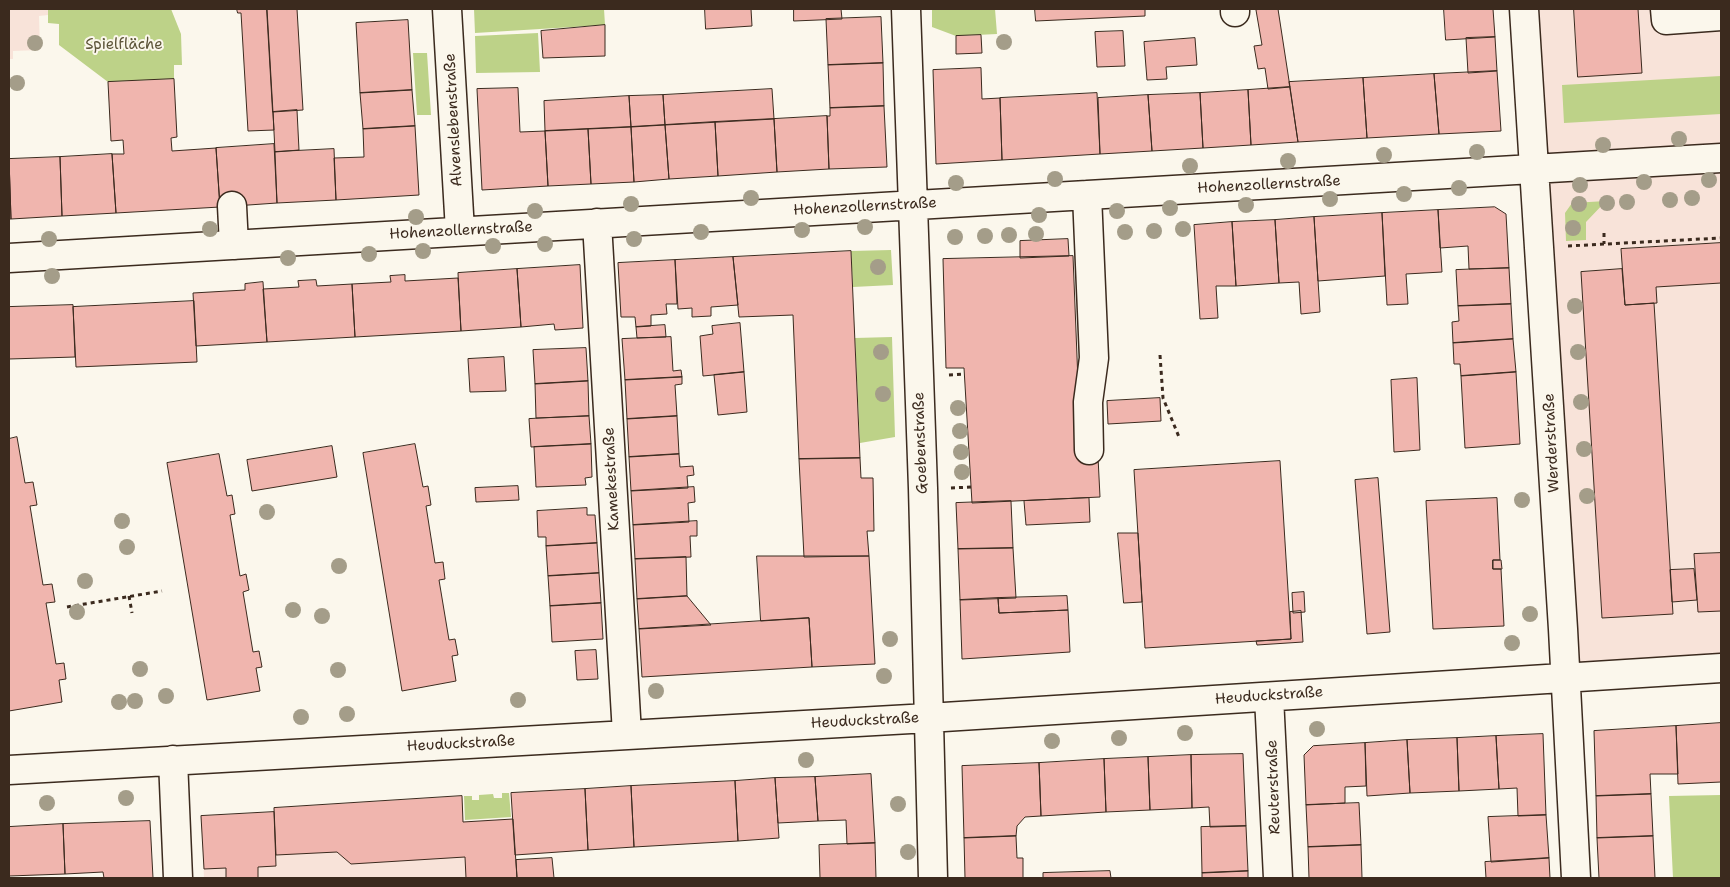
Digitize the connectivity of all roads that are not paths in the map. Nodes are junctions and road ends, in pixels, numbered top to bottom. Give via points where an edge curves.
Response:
1 (447, 9) edge
2 (906, 9) edge
3 (1524, 9) edge
4 (1665, 9) edge
5 (1721, 16) edge
6 (1721, 158) edge
7 (1535, 169) junction
8 (1087, 195) junction
9 (913, 204) junction
10 (232, 206) dead end
11 (597, 223) junction
12 (460, 231) junction
13 (234, 245) junction
14 (9, 258) edge
15 (1090, 450) dead end
16 (1721, 668) edge
17 (1566, 678) junction
18 (1269, 697) junction
19 (928, 718) junction
20 (627, 734) junction
21 (173, 760) junction
22 (9, 770) edge
23 (178, 878) edge
24 (933, 878) edge
25 (1278, 878) edge
26 (1576, 878) edge

1 - 12 street, Alvenslebenstraße
2 - 9 street, Goebenstraße
3 - 7 street, Werderstraße
4 - 5 street via 1666,20
6 - 7 street, Hohenzollernstraße
7 - 8 street, Hohenzollernstraße
7 - 17 street, Werderstraße
8 - 9 street, Hohenzollernstraße
8 - 15 street via 1094,358 1088,402
9 - 11 street, Hohenzollernstraße
9 - 19 street, Goebenstraße
10 - 13 street
11 - 12 street, Hohenzollernstraße
11 - 20 street, Kamekestraße
12 - 13 street, Hohenzollernstraße
13 - 14 street, Hohenzollernstraße
16 - 17 street, Heuduckstraße
17 - 18 street, Heuduckstraße
17 - 26 street, Werderstraße
18 - 19 street, Heuduckstraße
18 - 25 street, Reuterstraße
19 - 20 street, Heuduckstraße
19 - 24 street, Goebenstraße
20 - 21 street, Heuduckstraße
21 - 22 street, Heuduckstraße
21 - 23 street

